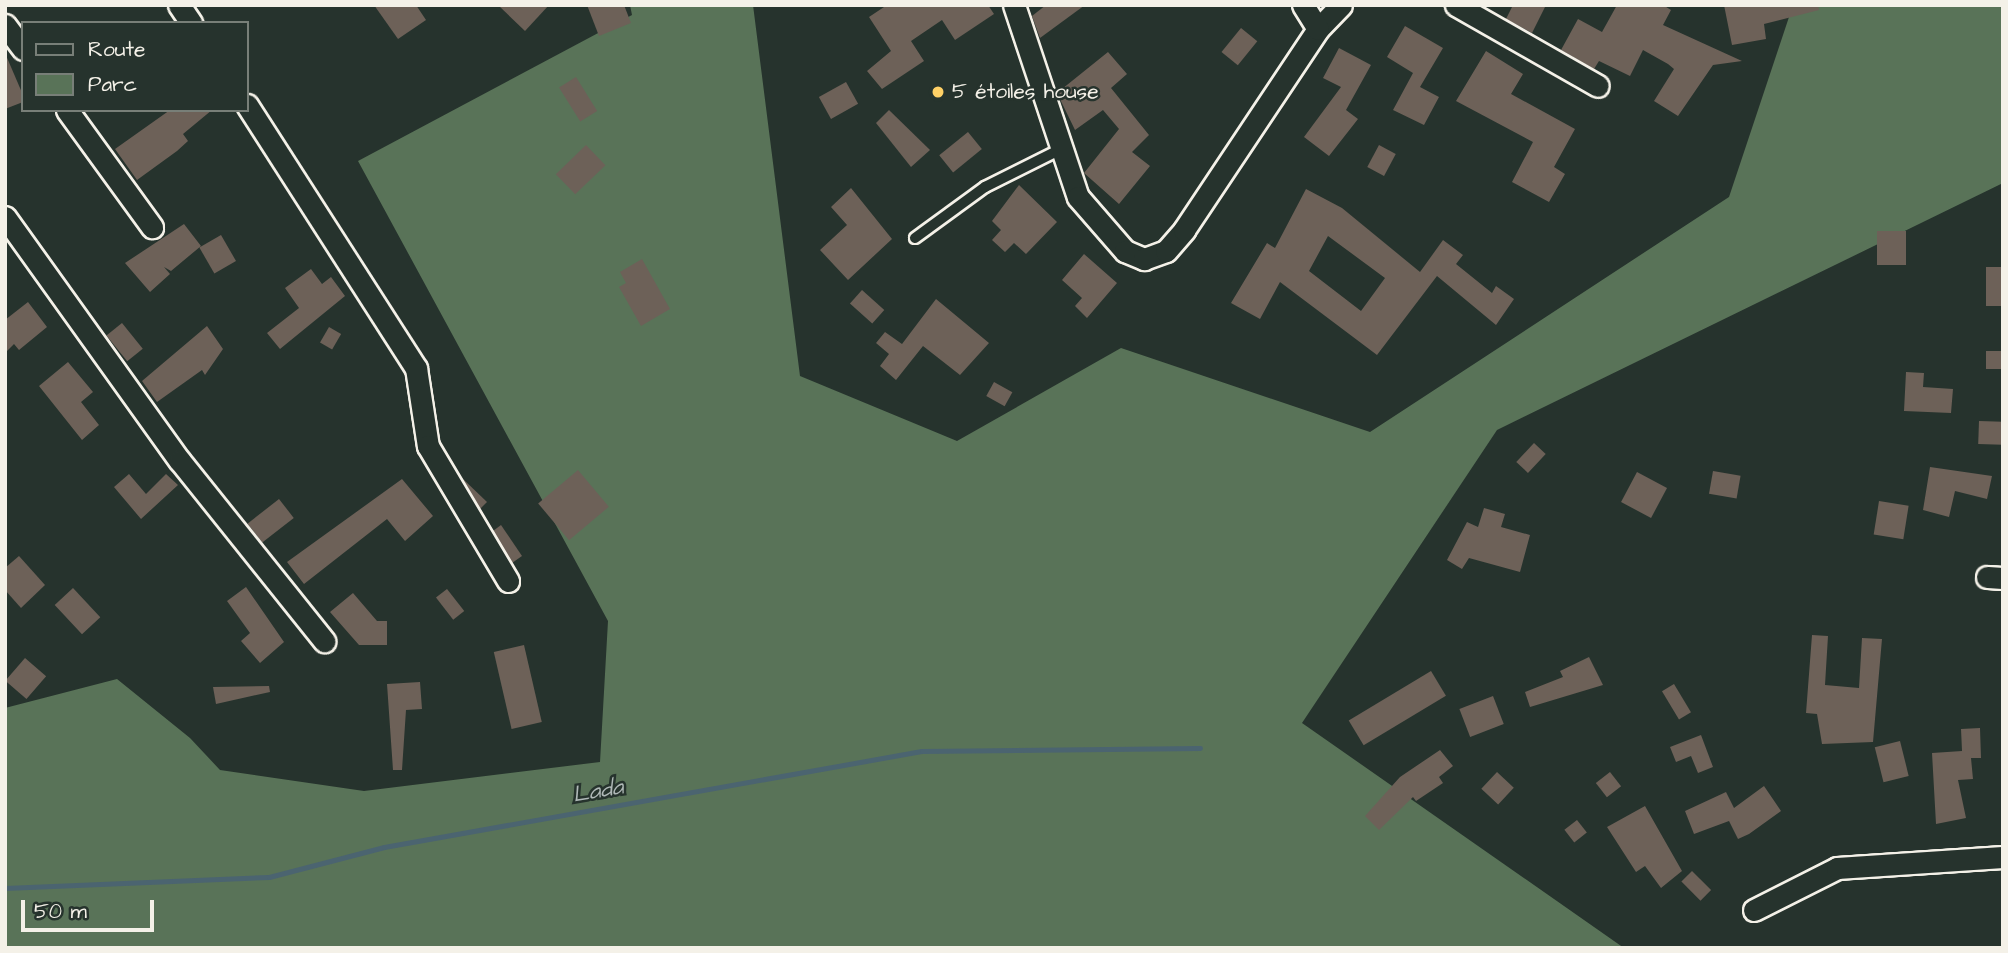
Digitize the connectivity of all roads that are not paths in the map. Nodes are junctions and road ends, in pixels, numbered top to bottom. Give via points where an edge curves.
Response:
1 (179, 5) edge
2 (1014, 5) edge
3 (1303, 5) edge
4 (1341, 5) edge
5 (1456, 5) edge
6 (190, 21) edge
7 (5, 25) edge
8 (1318, 29) junction
9 (21, 46) edge
10 (1598, 86) dead end
11 (248, 107) edge
12 (68, 112) edge
13 (1058, 151) junction
14 (5, 217) edge
15 (152, 227) dead end
16 (915, 238) dead end
17 (508, 581) dead end
18 (324, 641) dead end
19 (2003, 858) edge
20 (1754, 910) dead end

1 - 6 street
2 - 13 street
3 - 8 street
4 - 8 street
5 - 10 street
7 - 9 street
8 - 13 street via 1216,189 1166,251 1144,259 1125,251 1078,197
11 - 17 street via 416,368 428,446
12 - 15 street
13 - 16 lane via 985,187
14 - 18 street via 180,461
19 - 20 street via 1837,869

